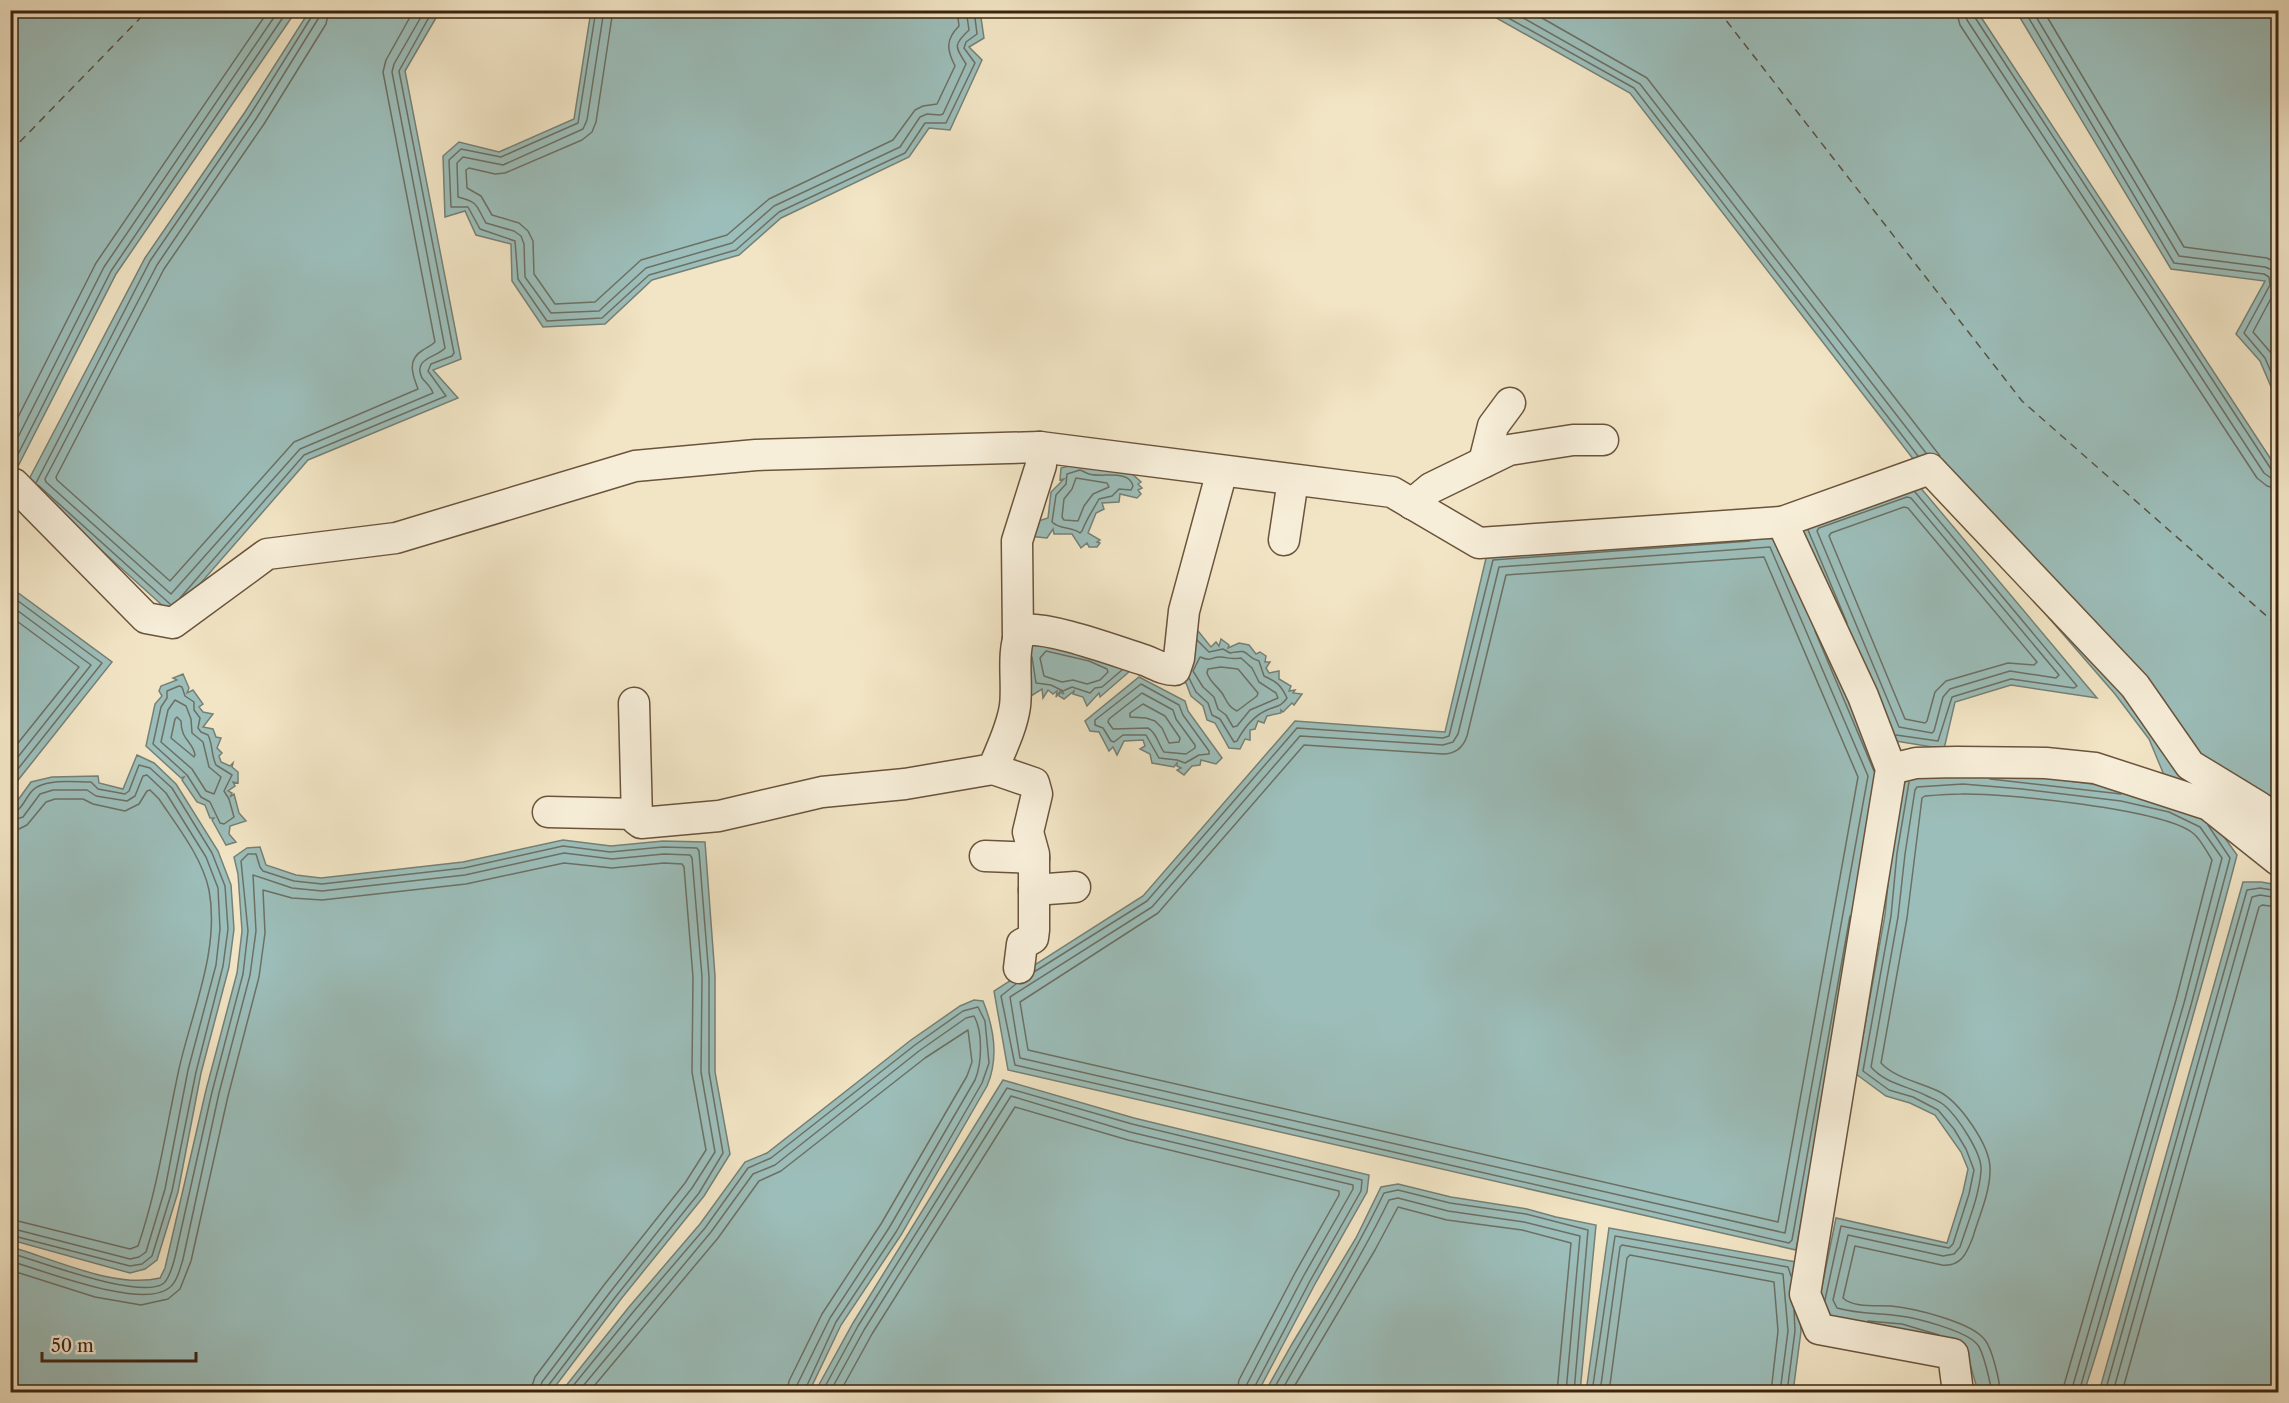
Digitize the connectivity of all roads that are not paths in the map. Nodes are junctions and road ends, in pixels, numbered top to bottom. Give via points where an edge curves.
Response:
1 (1510, 403) dead end
2 (1603, 440) dead end
3 (1040, 447) junction
4 (1484, 462) junction
5 (1222, 471) junction
6 (1293, 480) junction
7 (14, 484) dead end
8 (1412, 504) junction
9 (1782, 522) junction
10 (1284, 540) dead end
11 (1018, 639) junction
12 (634, 703) dead end
13 (993, 769) junction
14 (1891, 769) junction
15 (548, 812) dead end
16 (637, 814) junction
17 (2278, 825) edge
18 (985, 856) dead end
19 (1034, 858) junction
20 (2278, 860) edge
21 (1075, 887) dead end
22 (1034, 891) junction
23 (1019, 968) dead end
24 (1958, 1392) edge

1 - 4 street via 1493,426
2 - 4 street via 1536,444 1509,450
3 - 5 street
3 - 7 street via 756,455 634,466 396,538 267,554 173,623 146,618
3 - 11 street via 1041,465 1017,541
4 - 8 street via 1431,488
5 - 6 street
5 - 11 street via 1184,611 1175,670 1032,629 1022,630
6 - 8 street via 1392,492
6 - 10 street
8 - 9 street via 1479,543
9 - 14 street via 1863,696
9 - 17 street via 1930,469 2135,686 2190,765 2259,807
11 - 13 street via 1015,706
12 - 16 street
13 - 16 street via 905,784 822,792 719,816 641,823
13 - 19 street via 1034,783 1037,794 1028,832
14 - 20 street via 1916,763 1956,762 2095,768 2209,805
14 - 24 street via 1805,1294 1819,1329 1953,1354
15 - 16 street
18 - 19 street
19 - 22 street
21 - 22 street
22 - 23 street via 1033,938 1022,944

